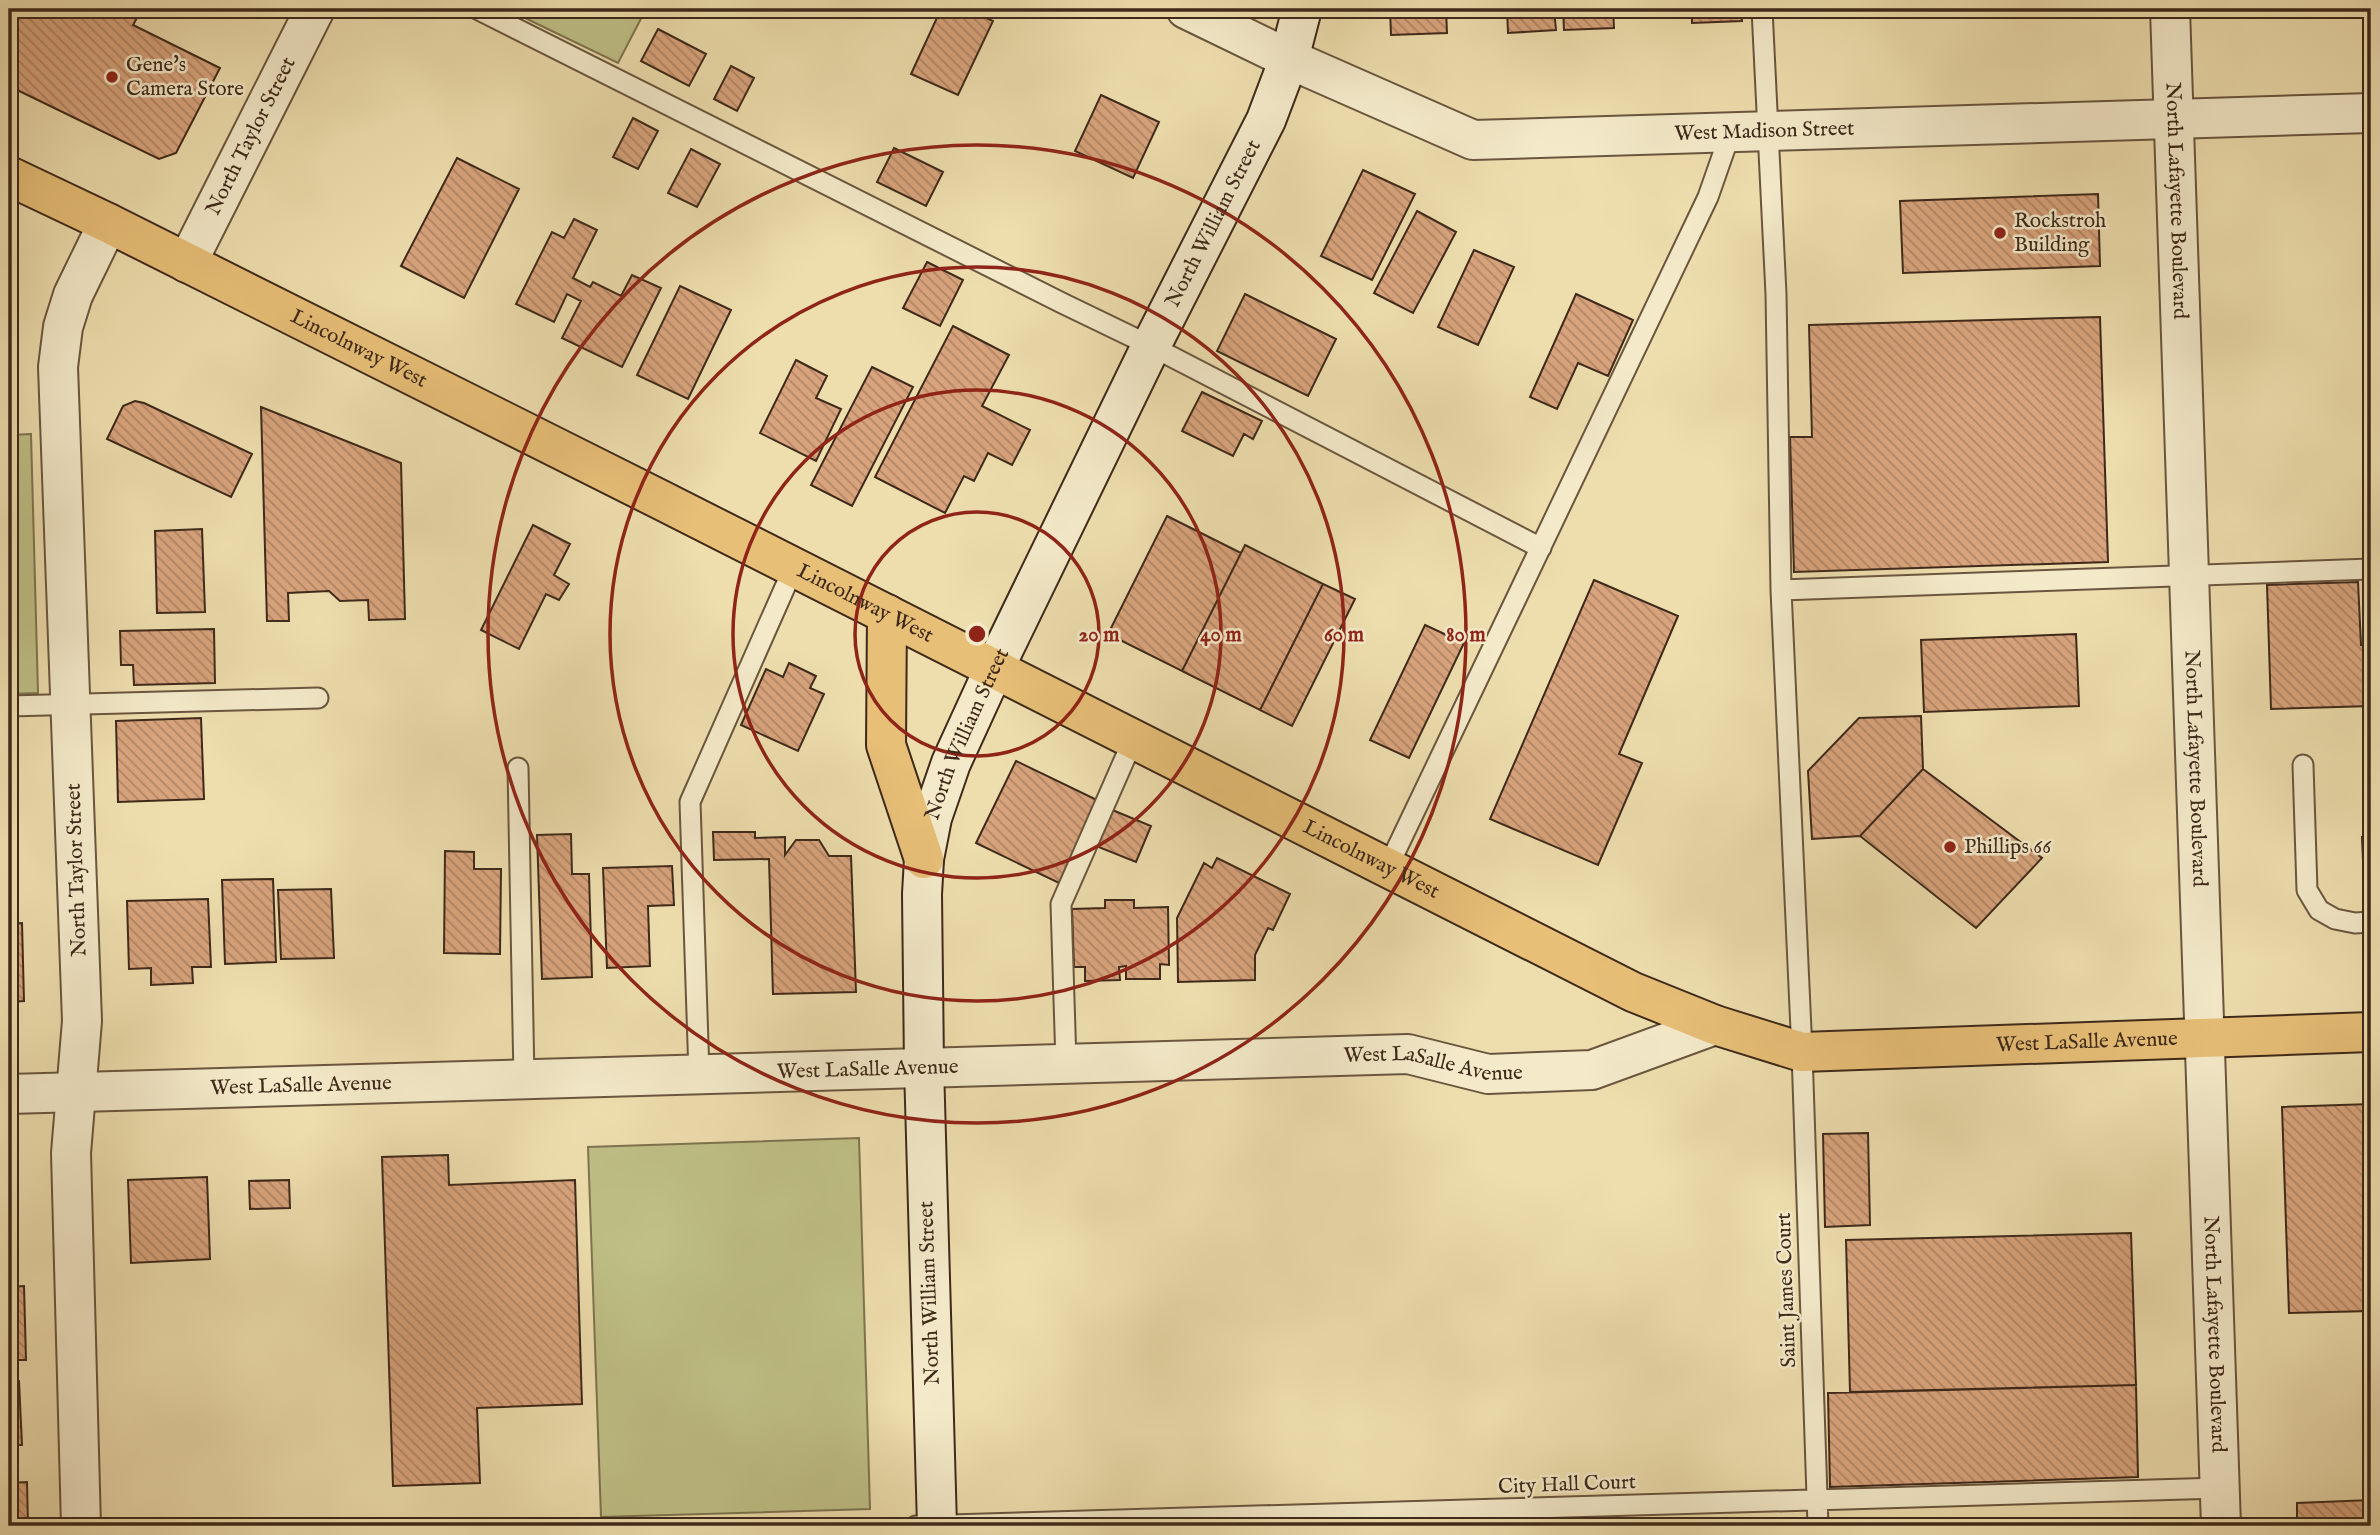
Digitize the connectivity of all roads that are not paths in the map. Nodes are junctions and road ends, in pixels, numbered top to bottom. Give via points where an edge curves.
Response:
1 (315, 9) edge
2 (477, 9) edge
3 (1186, 9) edge
4 (1302, 9) edge
5 (1762, 9) edge
6 (2170, 9) edge
7 (1289, 60) junction
8 (2371, 113) edge
9 (2174, 120) junction
10 (1748, 133) junction
11 (9, 176) edge
12 (108, 223) junction
13 (187, 263) junction
14 (1151, 346) junction
15 (1541, 548) junction
16 (793, 569) junction
17 (2371, 569) edge
18 (2189, 574) junction
19 (1780, 590) junction
20 (887, 614) junction
21 (994, 669) junction
22 (318, 698) dead end
23 (71, 704) junction
24 (9, 706) edge
25 (1133, 740) junction
26 (2303, 765) dead end
27 (518, 768) dead end
28 (924, 859) junction
29 (1387, 869) junction
30 (2371, 922) edge
31 (1715, 1025) junction
32 (2371, 1032) edge
33 (2204, 1038) junction
34 (1802, 1052) junction
35 (1066, 1063) junction
36 (924, 1066) junction
37 (699, 1074) junction
38 (524, 1079) junction
39 (76, 1091) junction
40 (9, 1094) edge
41 (2220, 1488) junction
42 (1817, 1500) junction
43 (81, 1526) edge
44 (916, 1526) edge
45 (937, 1526) edge
46 (1818, 1526) edge
47 (2221, 1526) edge

1 - 13 street, North Taylor Street
2 - 14 lane
3 - 7 street, West Madison Street
4 - 7 street, North William Street
5 - 10 lane, Saint James Court
6 - 9 street, North Lafayette Boulevard
7 - 10 street, West Madison Street via 1474,141
7 - 14 street, North William Street via 1265,120
8 - 9 street, West Madison Street
9 - 10 street, West Madison Street
9 - 18 street, North Lafayette Boulevard
10 - 15 lane via 1707,197
10 - 19 lane, Saint James Court via 1776,294
11 - 12 main road, Lincolnway West
12 - 13 main road, Lincolnway West
12 - 23 street, North Taylor Street via 73,295 58,367
13 - 16 main road, Lincolnway West
14 - 15 lane
14 - 21 street, North William Street
15 - 29 lane
16 - 20 main road, Lincolnway West
16 - 37 lane via 690,802
17 - 18 lane
18 - 19 lane
18 - 33 street, North Lafayette Boulevard
19 - 34 lane, Saint James Court
20 - 21 main road, Lincolnway West
20 - 28 main road via 886,745
21 - 25 main road, Lincolnway West
21 - 28 street, North William Street via 951,763
22 - 23 lane
23 - 24 lane
23 - 39 street, North Taylor Street via 82,1021
25 - 29 main road, Lincolnway West
25 - 35 lane via 1061,904
26 - 30 lane via 2307,890 2319,910 2335,919
27 - 38 lane
28 - 36 street, North William Street
29 - 31 main road, Lincolnway West via 1633,992
31 - 34 main road, Lincolnway West
31 - 35 street, West LaSalle Avenue via 1592,1070 1488,1074 1408,1054
32 - 33 main road, West LaSalle Avenue
33 - 34 main road, West LaSalle Avenue
33 - 41 street, North Lafayette Boulevard
34 - 42 lane, Saint James Court
35 - 36 street, West LaSalle Avenue
36 - 37 street, West LaSalle Avenue
36 - 45 street, North William Street
37 - 38 street, West LaSalle Avenue
38 - 39 street, West LaSalle Avenue
39 - 40 street, West LaSalle Avenue
39 - 43 street, North Taylor Street via 71,1153
41 - 42 lane, City Hall Court
41 - 47 street, North Lafayette Boulevard
42 - 45 lane, City Hall Court
42 - 46 lane, Saint James Court
44 - 45 lane, City Hall Court

